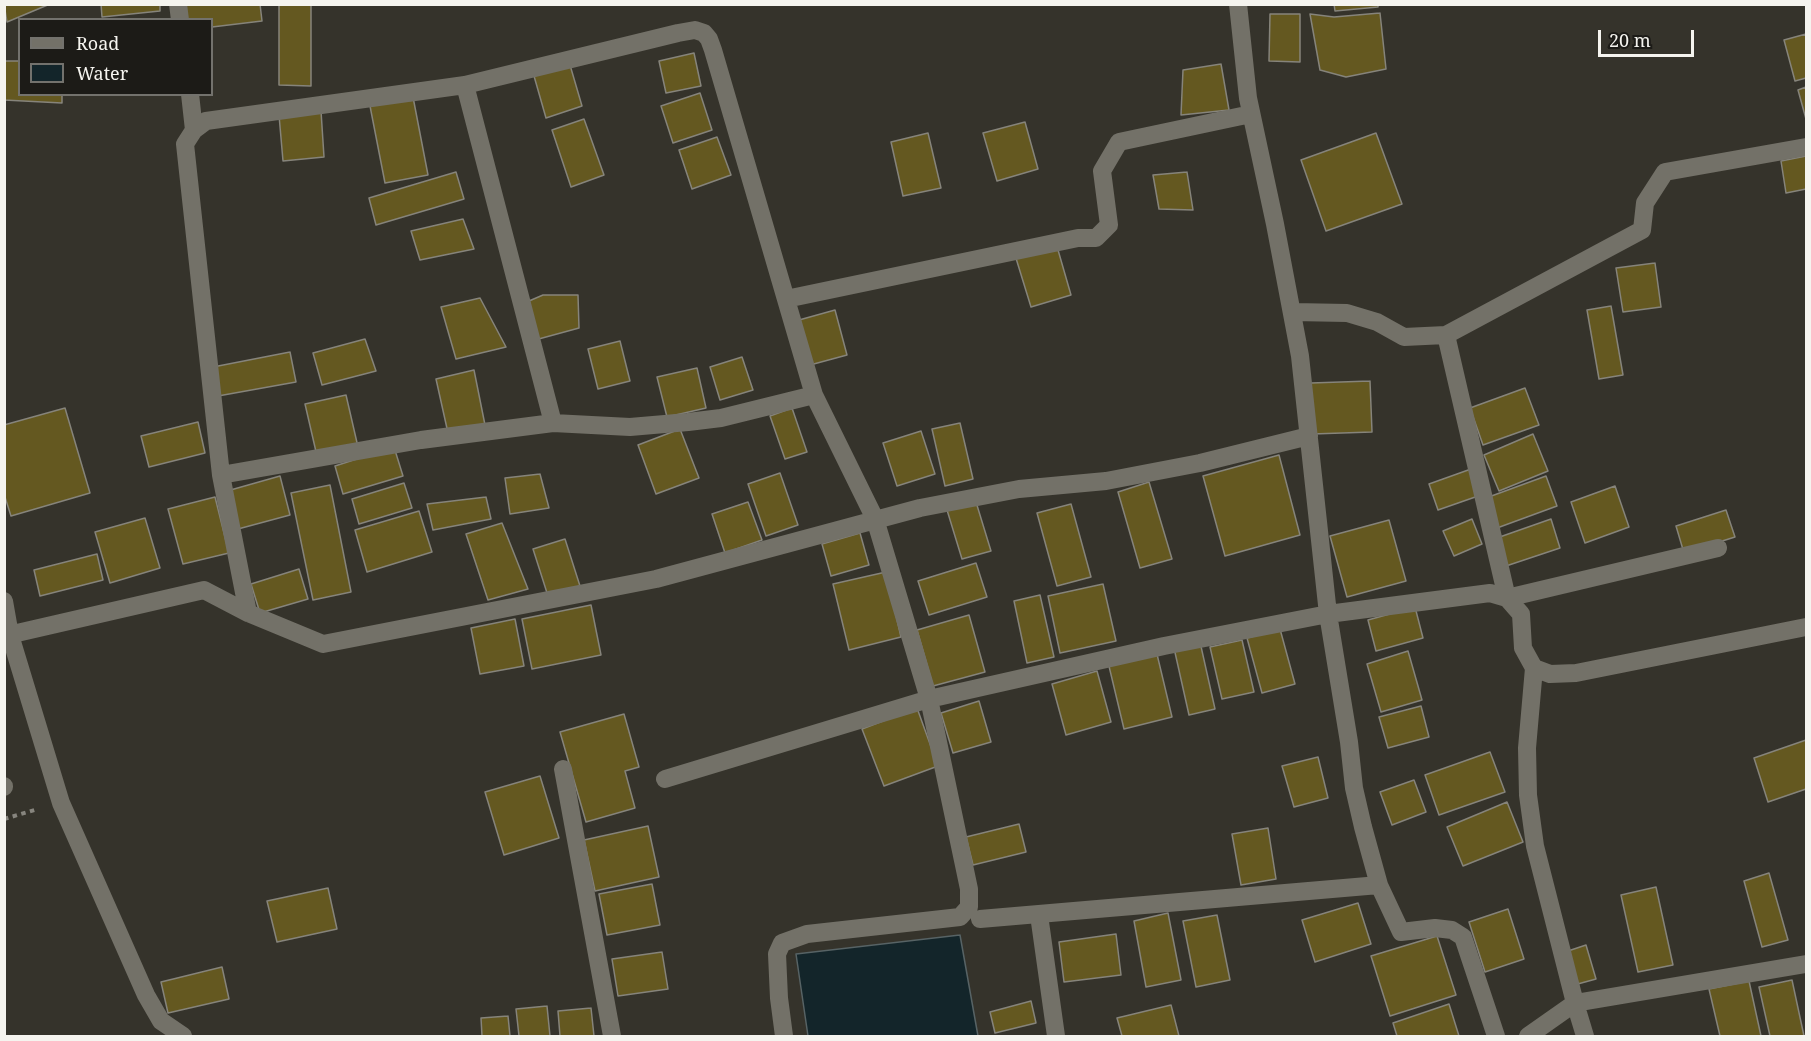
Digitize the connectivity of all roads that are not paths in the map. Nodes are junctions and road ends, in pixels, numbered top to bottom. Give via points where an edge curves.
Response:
1 (1238, 4) edge
2 (465, 85) junction
3 (190, 96) edge
4 (1251, 114) junction
5 (194, 130) junction
6 (1806, 147) edge
7 (786, 299) junction
8 (1293, 312) junction
9 (1446, 335) junction
10 (814, 395) junction
11 (552, 423) junction
12 (1309, 436) junction
13 (221, 476) junction
14 (875, 519) junction
15 (1718, 548) dead end
16 (1507, 598) junction
17 (4, 601) edge
18 (248, 613) junction
19 (1328, 614) junction
20 (1806, 627) edge
21 (8, 636) edge
22 (1534, 668) junction
23 (929, 699) junction
24 (563, 769) dead end
25 (665, 779) dead end
26 (1379, 885) junction
27 (1039, 915) junction
28 (980, 919) dead end
29 (1806, 964) edge
30 (1575, 1003) junction
31 (183, 1036) edge
32 (612, 1036) edge
33 (784, 1036) edge
34 (1056, 1036) edge
35 (1496, 1036) edge
36 (1528, 1036) edge
37 (1585, 1036) edge

1 - 4 street
2 - 5 street via 206,121
2 - 7 street via 678,33 704,33 713,50
2 - 11 street
3 - 5 street
4 - 7 street via 1119,142 1102,171 1108,225 1096,238 1078,238
4 - 8 street
5 - 13 street via 185,144
6 - 9 street via 1665,172 1645,203 1642,230
7 - 10 street
8 - 9 street via 1347,313 1377,322 1404,337
8 - 12 street
9 - 16 street
10 - 11 street via 721,418 688,422 630,427
10 - 14 street
11 - 13 street via 421,440
12 - 14 street via 1106,481 1019,489
12 - 19 street
13 - 18 street
14 - 18 street via 656,579 323,644
14 - 23 street
15 - 16 street
16 - 19 street via 1490,593
16 - 22 street via 1521,614 1523,648
17 - 21 street
18 - 21 street via 204,590
19 - 23 street
19 - 26 street via 1354,788
20 - 22 street via 1576,673 1550,674
21 - 31 street via 61,803 146,995 161,1021
22 - 30 street via 1527,748 1528,795 1535,846
23 - 25 street
23 - 33 street via 969,889 969,907 960,917 807,934 782,943 777,954
24 - 32 street
26 - 27 street
26 - 35 street via 1401,932 1435,928 1452,930 1463,937
27 - 28 street
27 - 34 street
29 - 30 street
30 - 36 street
30 - 37 street

